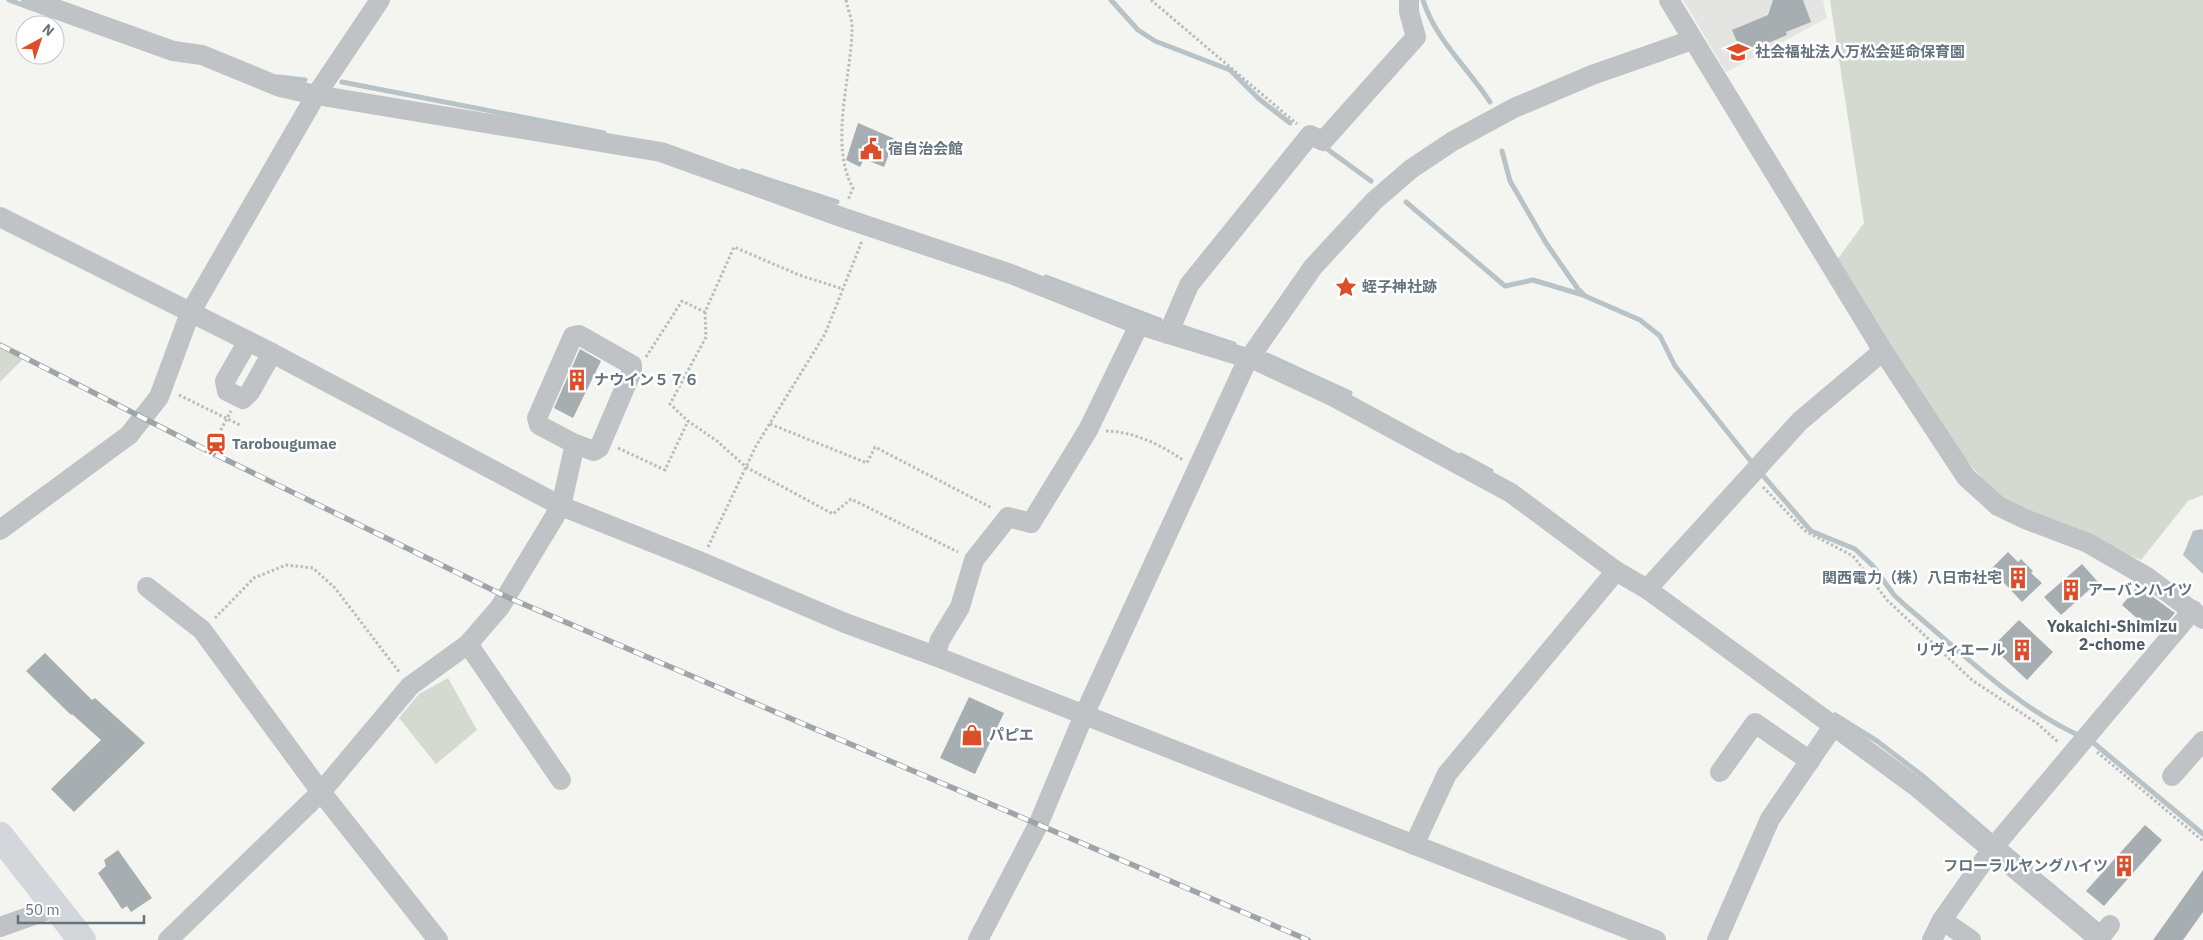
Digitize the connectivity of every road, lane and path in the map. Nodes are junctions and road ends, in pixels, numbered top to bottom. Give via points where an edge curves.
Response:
1 (31, 0) edge
2 (380, 0) edge
3 (846, 0) edge
4 (1151, 0) edge
5 (1409, 0) edge
6 (1669, 0) edge
7 (1692, 40) junction
8 (316, 95) junction
9 (1310, 135) junction
10 (0, 217) edge
11 (841, 217) junction
12 (868, 226) junction
13 (843, 289) junction
14 (705, 312) junction
15 (190, 313) junction
16 (1139, 325) junction
17 (1168, 334) junction
18 (248, 341) junction
19 (1883, 351) junction
20 (272, 353) junction
21 (1248, 359) junction
22 (632, 365) junction
23 (163, 387) junction
24 (235, 403) dead end
25 (226, 419) junction
26 (688, 421) junction
27 (770, 424) junction
28 (242, 426) dead end
29 (1088, 430) junction
30 (216, 439) dead end
31 (602, 440) junction
32 (575, 444) junction
33 (746, 467) junction
34 (1757, 467) junction
35 (1197, 470) junction
36 (561, 506) junction
37 (1008, 517) junction
38 (0, 530) edge
39 (974, 560) junction
40 (700, 561) junction
41 (1616, 571) junction
42 (147, 587) dead end
43 (1647, 589) junction
44 (2198, 615) edge
45 (202, 630) junction
46 (468, 644) junction
47 (935, 656) junction
48 (410, 686) junction
49 (1084, 715) junction
50 (1834, 725) junction
51 (2203, 741) edge
52 (2079, 745) junction
53 (1810, 761) junction
54 (1720, 772) dead end
55 (2172, 776) dead end
56 (561, 780) dead end
57 (321, 792) junction
58 (0, 836) edge
59 (2203, 841) edge
60 (1414, 844) junction
61 (1992, 849) junction
62 (56, 907) junction
63 (1942, 920) junction
64 (0, 927) edge
65 (1622, 934) edge
66 (2103, 935) edge
67 (82, 940) edge
68 (168, 940) edge
69 (438, 940) edge
70 (978, 940) edge
71 (1656, 940) edge
72 (1717, 940) edge
73 (1932, 940) edge
74 (1971, 940) edge

1 - 8 street via 173,51 202,55 280,86
2 - 8 street
3 - 11 path via 852,29 842,119 845,174 852,188
4 - 9 path
5 - 9 street via 1416,37 1323,140
6 - 7 street
7 - 19 street
7 - 21 street via 1592,75 1514,108 1411,170 1374,202 1313,267
8 - 11 street via 660,152
8 - 15 street
9 - 17 street via 1189,285
10 - 15 street
11 - 12 street
12 - 13 path
12 - 16 street via 1011,274
13 - 14 path via 799,275 734,247
13 - 27 path via 825,334
14 - 22 path via 682,301 642,364
14 - 26 path via 706,337 670,404
15 - 18 street
15 - 23 street
16 - 17 street
16 - 29 street
17 - 21 street
18 - 20 street
18 - 20 street via 225,381 227,391 243,399
19 - 34 street via 1800,421
19 - 44 street via 1966,478 1998,506 2088,543 2147,577
20 - 36 street
21 - 35 street
21 - 41 street via 1334,397 1511,494
22 - 31 street
22 - 32 street via 579,335 573,336 537,418 539,425
23 - 25 path
23 - 38 street via 159,397 129,435
24 - 25 path
25 - 28 path
25 - 30 path
26 - 31 path via 665,470
26 - 33 path
27 - 33 path
27 - 37 path via 867,464 875,447
29 - 35 path via 1126,431 1162,447
29 - 37 street via 1030,523
31 - 32 street via 594,451
32 - 36 street
33 - 39 path via 833,514 851,499
33 - 40 path
34 - 43 street
34 - 52 path via 1805,531 1853,556 1887,600 1972,680 2038,724
35 - 49 street
36 - 40 street
36 - 46 street via 507,597
37 - 39 street
39 - 47 street via 960,607 940,640
40 - 47 street via 845,623
41 - 43 street
41 - 60 street via 1447,774
42 - 45 street
43 - 50 street
44 - 52 street
45 - 48 path via 254,578 286,565 313,568 335,588
45 - 57 street
46 - 48 street
46 - 56 street
47 - 49 street
48 - 57 street
49 - 60 street
49 - 70 street via 1038,825
50 - 53 street
50 - 61 street
51 - 55 street
52 - 59 path
52 - 61 street
53 - 54 street via 1755,723
53 - 72 street via 1770,819
57 - 68 street
57 - 69 street
58 - 62 highway
60 - 65 street
61 - 63 street
61 - 66 street
62 - 64 street
62 - 67 highway
63 - 73 street
63 - 74 street
65 - 71 street

